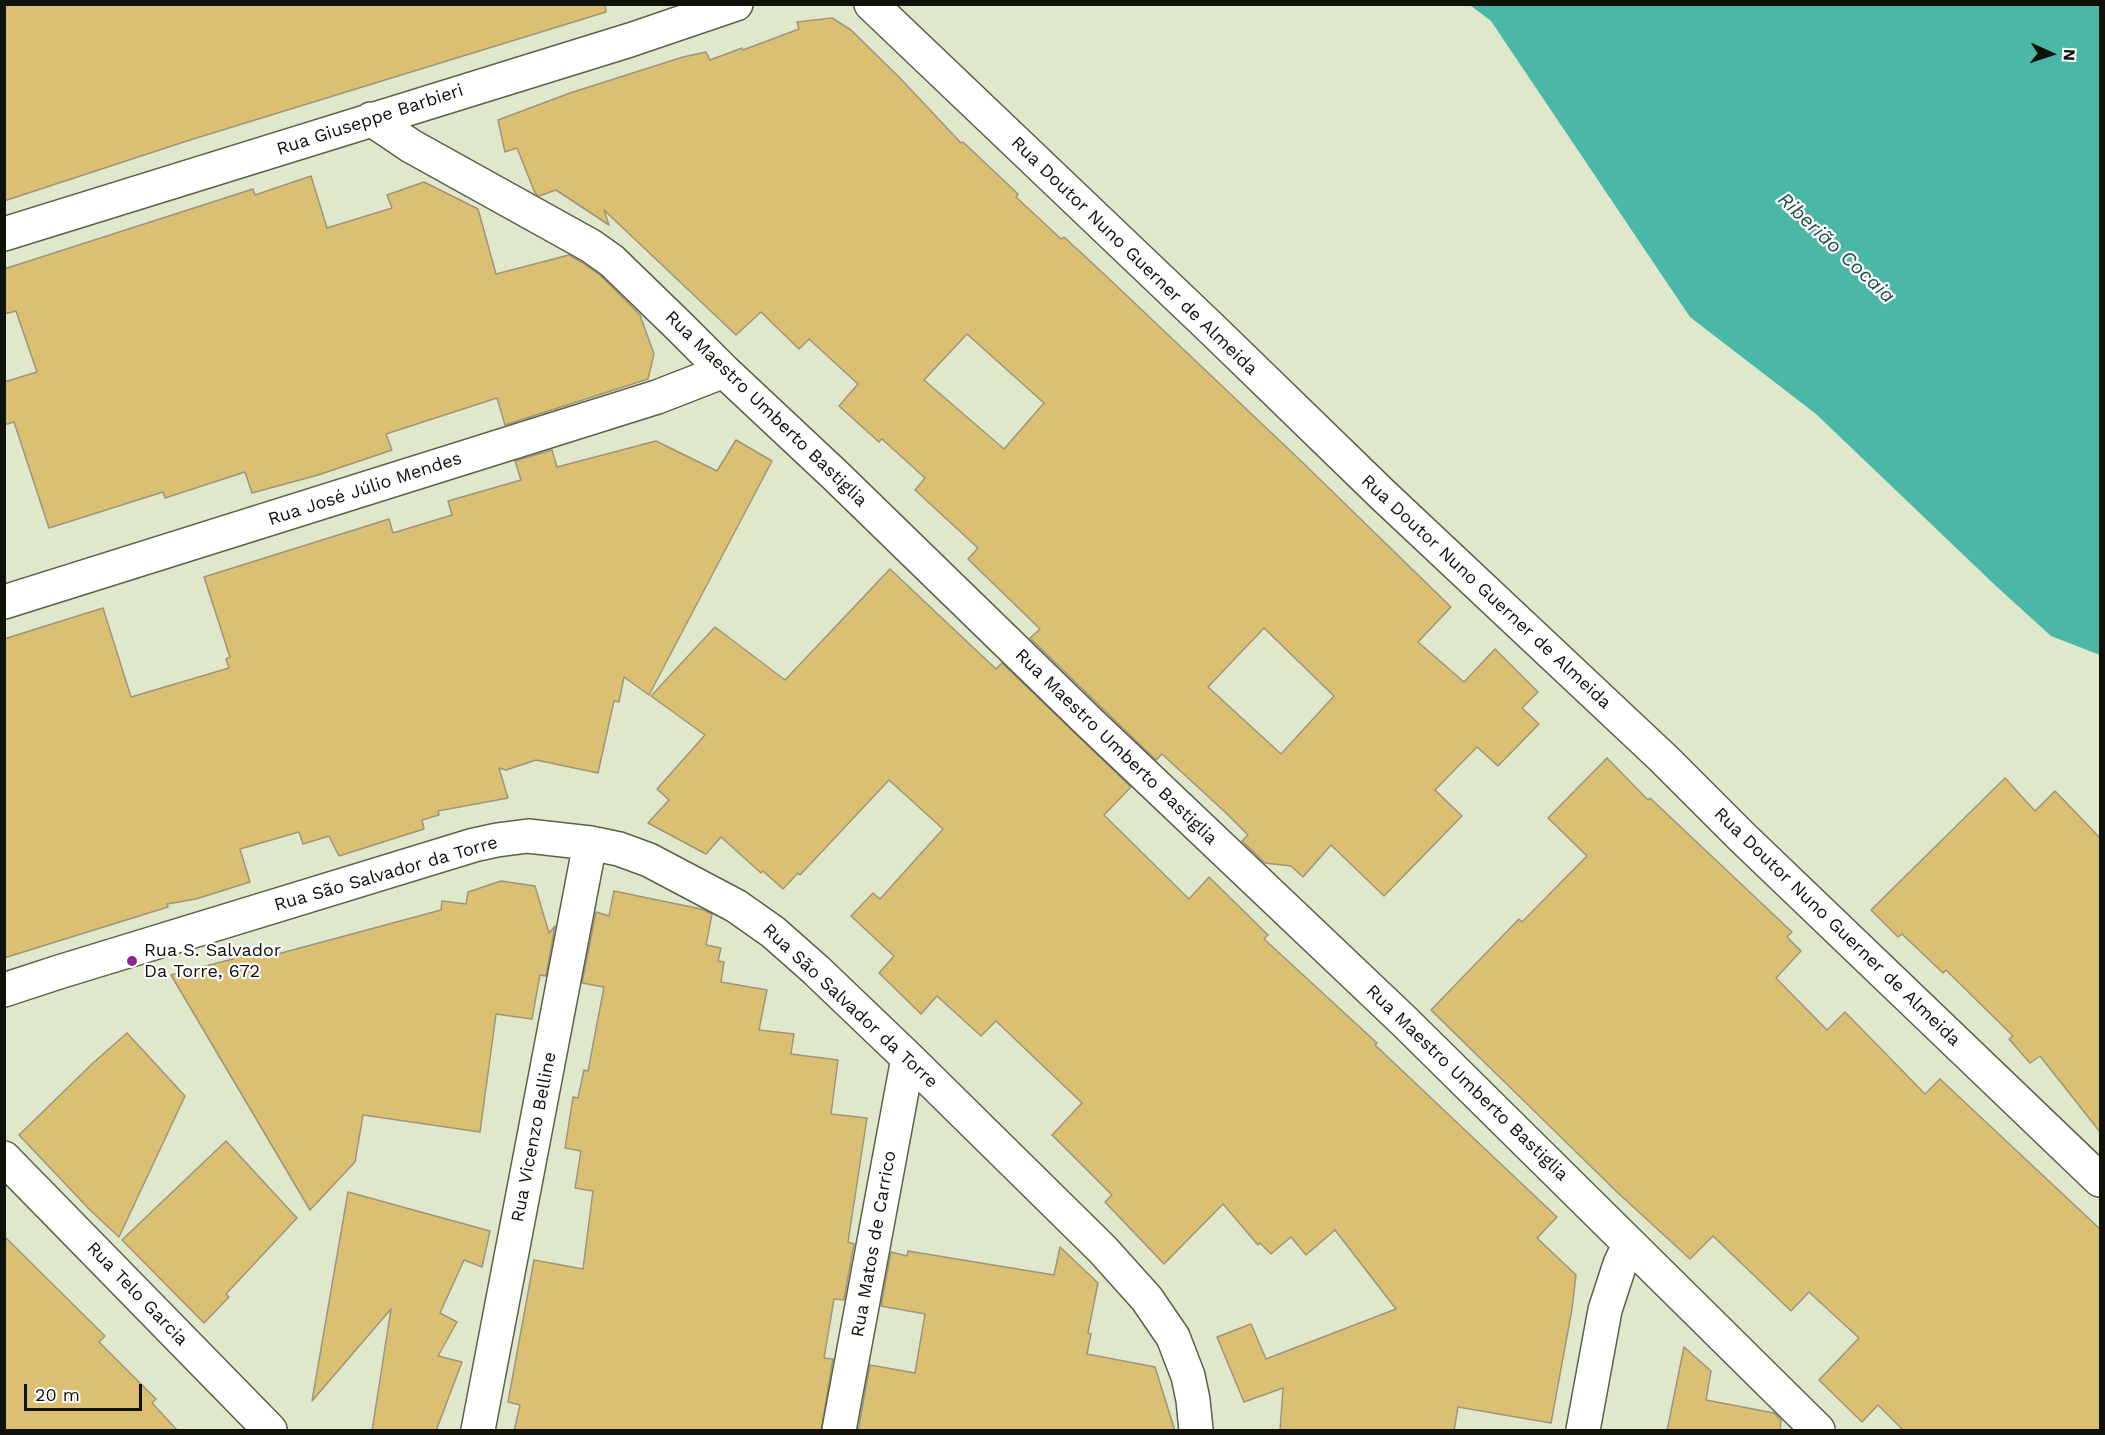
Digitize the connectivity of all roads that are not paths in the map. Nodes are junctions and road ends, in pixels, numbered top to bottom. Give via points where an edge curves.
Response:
1 (736, 4) edge
2 (871, 4) edge
3 (371, 119) junction
4 (4, 234) edge
5 (724, 371) junction
6 (4, 602) edge
7 (590, 843) junction
8 (4, 990) edge
9 (908, 1058) junction
10 (4, 1158) edge
11 (2100, 1179) edge
12 (1629, 1245) junction
13 (270, 1431) edge
14 (477, 1431) edge
15 (839, 1431) edge
16 (1196, 1431) edge
17 (1583, 1431) edge
18 (1818, 1431) edge

1 - 3 street, Rua Giuseppe Barbieri
2 - 11 street, Rua Doutor Nuno Guerner de Almeida
3 - 4 street, Rua Giuseppe Barbieri
3 - 5 street, Rua Maestro Umberto Bastiglia via 411,146 591,246 643,290
5 - 6 street, Rua José Júlio Mendes via 657,397
5 - 12 street, Rua Maestro Umberto Bastiglia via 1405,1022
7 - 8 street, Rua São Salvador da Torre via 528,836 474,845
7 - 9 street, Rua São Salvador da Torre via 649,860 736,906 773,932
7 - 14 street, Rua Vicenzo Belline
9 - 15 street, Rua Matos de Carrico
9 - 16 street, Rua São Salvador da Torre via 1095,1242 1147,1299 1179,1352 1193,1400
10 - 13 street, Rua Telo Garcia
12 - 17 street via 1605,1310
12 - 18 street, Rua Maestro Umberto Bastiglia

